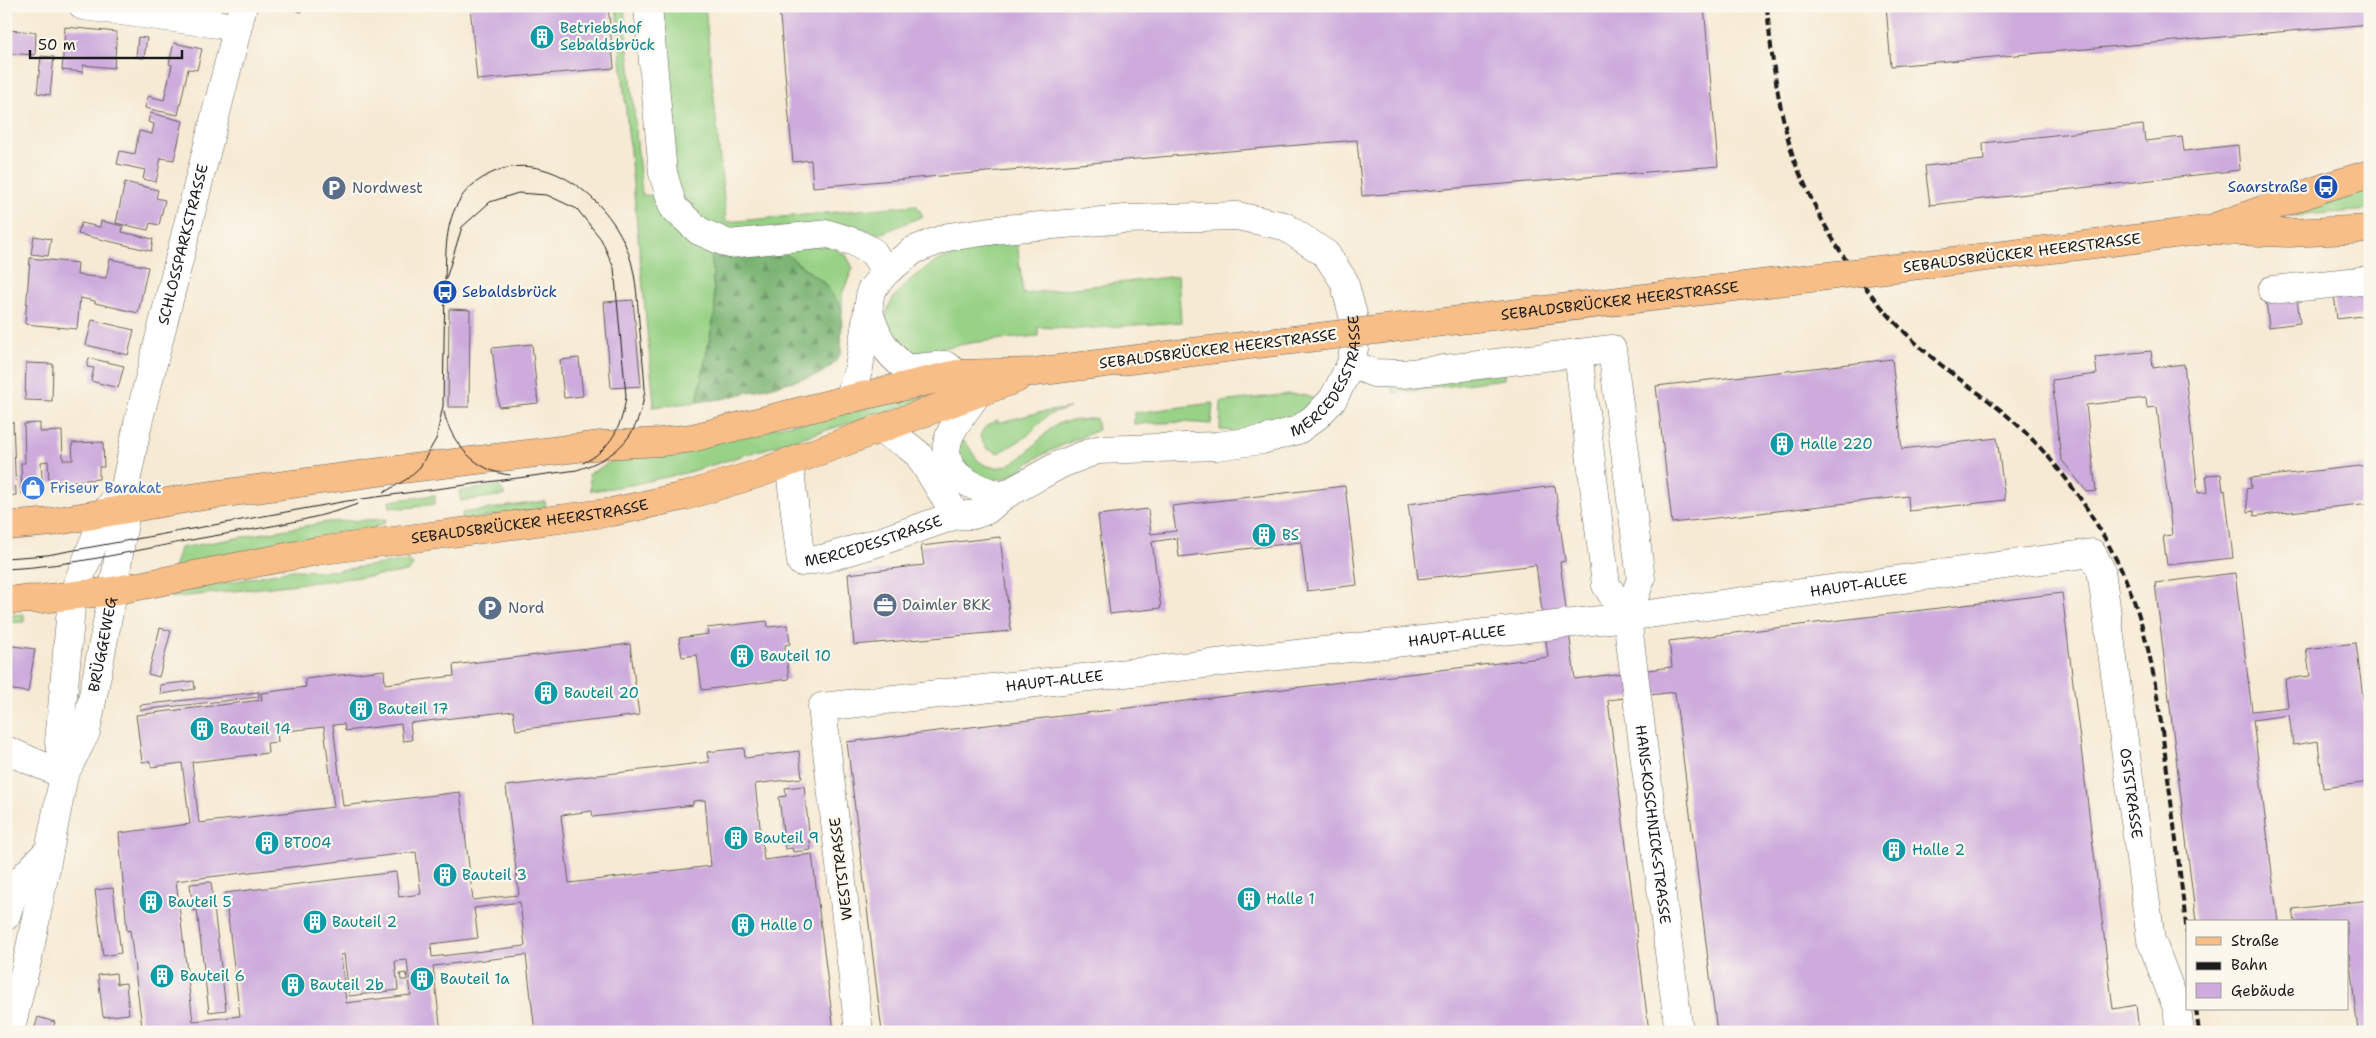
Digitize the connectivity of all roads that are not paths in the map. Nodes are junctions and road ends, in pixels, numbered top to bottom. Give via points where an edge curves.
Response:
1 (83, 6) edge
2 (648, 6) edge
3 (240, 18) edge
4 (2370, 174) edge
5 (2370, 229) edge
6 (2205, 230) junction
7 (886, 272) junction
8 (2370, 280) edge
9 (2272, 290) dead end
10 (867, 307) junction
11 (1578, 353) junction
12 (1351, 364) junction
13 (1035, 372) junction
14 (958, 374) junction
15 (977, 394) junction
16 (849, 399) junction
17 (877, 429) junction
18 (789, 462) junction
19 (1003, 496) junction
20 (116, 512) junction
21 (956, 515) junction
22 (6, 526) edge
23 (2092, 553) joint
24 (113, 591) junction
25 (72, 597) junction
26 (6, 600) edge
27 (1627, 617) junction
28 (822, 707) joint
29 (6, 750) edge
30 (64, 774) junction
31 (50, 850) junction
32 (6, 916) edge
33 (29, 953) junction
34 (6, 974) edge
35 (10, 1032) edge
36 (859, 1032) edge
37 (1679, 1032) edge
38 (2180, 1032) edge

1 - 3 street via 218,24
2 - 7 street via 664,172 673,207 699,231 729,244 829,234 872,252
3 - 20 street, SCHLOSSPARKSTRASSE
4 - 6 main road, SEBALDSBRÜCKER HEERSTRASSE
5 - 6 main road, SEBALDSBRÜCKER HEERSTRASSE via 2289,233
6 - 13 main road, SEBALDSBRÜCKER HEERSTRASSE, bridge
7 - 10 street, MERCEDESSTRASSE via 871,290
7 - 12 street, MERCEDESSTRASSE via 914,250 948,237 1126,219 1237,216 1284,226 1326,254 1344,281 1354,315 1355,343
8 - 9 street
10 - 14 street via 875,331 889,355 907,369 945,365
10 - 16 street, MERCEDESSTRASSE via 860,368
11 - 12 street via 1403,374 1374,373
11 - 27 street, HANS-KOSCHNICK-STRASSE via 1606,585
11 - 27 street, HANS-KOSCHNICK-STRASSE via 1612,349 1641,579
12 - 19 street, MERCEDESSTRASSE via 1333,399 1298,430 1240,444 1097,450 1061,464
13 - 14 main road, SEBALDSBRÜCKER HEERSTRASSE
13 - 15 main road, SEBALDSBRÜCKER HEERSTRASSE
14 - 16 main road, SEBALDSBRÜCKER HEERSTRASSE
15 - 17 main road, SEBALDSBRÜCKER HEERSTRASSE
15 - 19 street via 948,440 947,459 957,477 981,490
16 - 20 main road, SEBALDSBRÜCKER HEERSTRASSE via 692,438 601,445 379,472 190,498
17 - 18 main road, SEBALDSBRÜCKER HEERSTRASSE
17 - 21 street, MERCEDESSTRASSE via 918,454
18 - 21 street, MERCEDESSTRASSE via 801,562 876,543
18 - 24 main road, SEBALDSBRÜCKER HEERSTRASSE via 685,496 612,512 317,551
19 - 21 street, MERCEDESSTRASSE via 987,510 973,515
20 - 22 main road, SEBALDSBRÜCKER HEERSTRASSE
20 - 24 street, BRÜGGEWEG
20 - 25 street, BRÜGGEWEG
23 - 27 street, HAUPT-ALLEE
23 - 38 street, OSTSTRASSE via 2101,570 2151,940 2177,1008
24 - 25 main road, SEBALDSBRÜCKER HEERSTRASSE
24 - 30 street, BRÜGGEWEG via 86,732
25 - 26 main road, SEBALDSBRÜCKER HEERSTRASSE
25 - 30 street, BRÜGGEWEG via 59,742
27 - 28 street, HAUPT-ALLEE
27 - 37 street, HANS-KOSCHNICK-STRASSE
28 - 36 street, WESTSTRASSE
29 - 30 street
30 - 31 street, BRÜGGEWEG
31 - 32 street via 16,885
31 - 33 street, BRÜGGEWEG
33 - 34 street
33 - 35 street, BRÜGGEWEG

